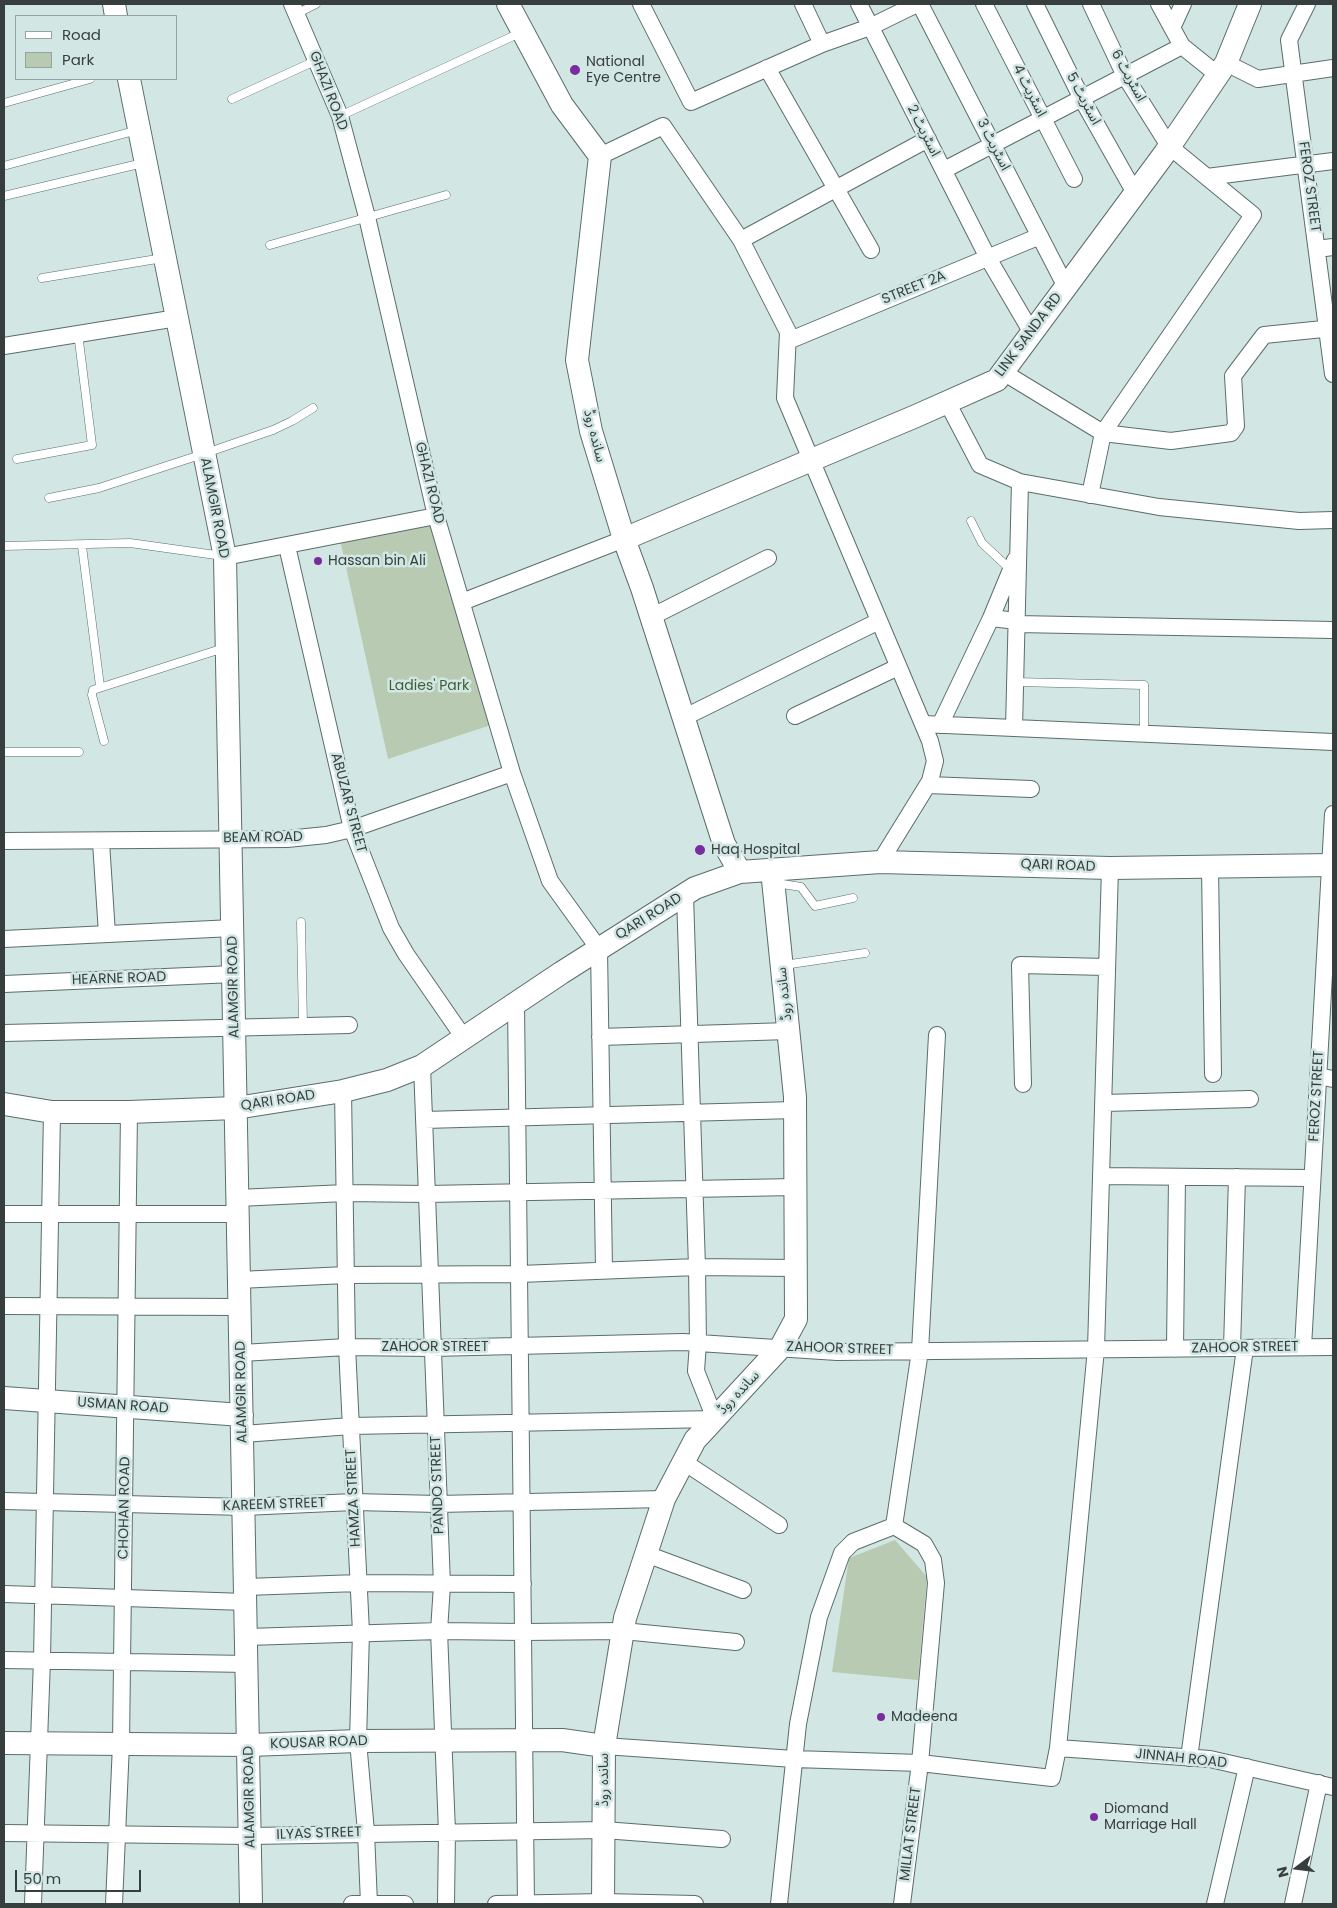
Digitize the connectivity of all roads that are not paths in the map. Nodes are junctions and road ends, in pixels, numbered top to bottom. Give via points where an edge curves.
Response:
1 (316, 4) edge
2 (508, 4) edge
3 (642, 4) edge
4 (803, 4) edge
5 (859, 4) edge
6 (918, 4) edge
7 (984, 4) edge
8 (1035, 4) edge
9 (1090, 4) edge
10 (1159, 4) edge
11 (1183, 4) edge
12 (1250, 4) edge
13 (1308, 4) edge
14 (294, 9) edge
15 (870, 27) junction
16 (1172, 28) junction
17 (523, 32) junction
18 (822, 44) junction
19 (1182, 46) junction
20 (317, 60) junction
21 (767, 68) junction
22 (1333, 68) edge
23 (1222, 69) junction
24 (1294, 73) junction
25 (1125, 76) junction
26 (86, 80) edge
27 (129, 80) edge
28 (232, 99) dead end
29 (1082, 99) junction
30 (4, 103) edge
31 (340, 116) junction
32 (1043, 119) junction
33 (139, 129) junction
34 (928, 139) junction
35 (993, 146) junction
36 (1169, 146) junction
37 (600, 156) junction
38 (1333, 161) edge
39 (145, 162) junction
40 (7, 165) dead end
41 (1306, 165) junction
42 (944, 170) junction
43 (1207, 177) junction
44 (1074, 179) dead end
45 (836, 188) junction
46 (1135, 193) junction
47 (446, 195) dead end
48 (4, 196) edge
49 (367, 217) junction
50 (1040, 236) junction
51 (740, 240) junction
52 (270, 245) dead end
53 (1325, 248) edge
54 (871, 250) dead end
55 (164, 258) junction
56 (988, 258) junction
57 (42, 278) dead end
58 (1066, 287) junction
59 (177, 318) junction
60 (1331, 328) edge
61 (1032, 333) junction
62 (78, 334) junction
63 (788, 341) junction
64 (4, 346) edge
65 (1003, 372) junction
66 (1333, 374) edge
67 (947, 402) junction
68 (313, 408) dead end
69 (1103, 433) junction
70 (203, 454) junction
71 (17, 459) dead end
72 (810, 461) junction
73 (1020, 482) junction
74 (1090, 495) junction
75 (49, 498) dead end
76 (436, 516) junction
77 (1333, 520) edge
78 (971, 521) dead end
79 (624, 539) junction
80 (4, 546) edge
81 (82, 546) junction
82 (287, 546) junction
83 (1019, 551) junction
84 (225, 557) junction
85 (768, 558) dead end
86 (1011, 570) junction
87 (462, 602) junction
88 (651, 617) junction
89 (991, 618) junction
90 (879, 621) junction
91 (1017, 623) junction
92 (1333, 630) edge
93 (227, 647) junction
94 (898, 667) junction
95 (1015, 682) junction
96 (100, 686) junction
97 (795, 716) dead end
98 (683, 718) junction
99 (923, 724) junction
100 (940, 725) junction
101 (1014, 728) junction
102 (1144, 734) junction
103 (104, 741) dead end
104 (1333, 742) edge
105 (4, 752) edge
106 (79, 752) dead end
107 (512, 773) junction
108 (928, 785) junction
109 (1031, 790) dead end
110 (1333, 814) edge
111 (352, 829) junction
112 (231, 838) junction
113 (4, 841) edge
114 (100, 842) junction
115 (880, 862) junction
116 (1332, 865) edge
117 (1210, 867) junction
118 (1110, 868) junction
119 (740, 872) junction
120 (773, 877) junction
121 (685, 894) junction
122 (852, 898) dead end
123 (301, 922) dead end
124 (233, 928) junction
125 (107, 934) junction
126 (4, 939) edge
127 (599, 949) junction
128 (866, 953) dead end
129 (782, 965) junction
130 (1107, 966) junction
131 (234, 974) junction
132 (1329, 975) edge
133 (4, 984) edge
134 (516, 1003) junction
135 (303, 1025) junction
136 (349, 1025) dead end
137 (235, 1028) junction
138 (788, 1031) junction
139 (4, 1033) edge
140 (690, 1034) junction
141 (937, 1035) dead end
142 (600, 1037) junction
143 (464, 1038) junction
144 (422, 1066) junction
145 (1214, 1074) dead end
146 (1326, 1078) edge
147 (1023, 1084) dead end
148 (343, 1091) junction
149 (1250, 1099) dead end
150 (1104, 1103) junction
151 (4, 1104) edge
152 (236, 1108) junction
153 (795, 1110) junction
154 (52, 1112) junction
155 (129, 1112) junction
156 (692, 1112) junction
157 (602, 1115) junction
158 (518, 1117) junction
159 (424, 1120) junction
160 (1101, 1176) junction
161 (1177, 1176) junction
162 (1237, 1177) junction
163 (1312, 1178) junction
164 (795, 1187) junction
165 (694, 1189) junction
166 (603, 1191) junction
167 (345, 1193) junction
168 (518, 1193) junction
169 (427, 1194) junction
170 (238, 1206) junction
171 (4, 1214) edge
172 (51, 1214) junction
173 (128, 1214) junction
174 (697, 1267) junction
175 (795, 1268) junction
176 (604, 1270) junction
177 (520, 1274) junction
178 (346, 1275) junction
179 (430, 1276) junction
180 (239, 1280) junction
181 (4, 1306) edge
182 (49, 1306) junction
183 (127, 1307) junction
184 (240, 1307) junction
185 (698, 1343) junction
186 (520, 1346) junction
187 (347, 1347) junction
188 (781, 1347) junction
189 (1302, 1347) junction
190 (1333, 1347) edge
191 (432, 1348) junction
192 (1175, 1348) junction
193 (1238, 1348) junction
194 (1096, 1349) junction
195 (920, 1351) junction
196 (241, 1353) junction
197 (4, 1398) edge
198 (48, 1401) junction
199 (126, 1407) junction
200 (715, 1419) junction
201 (521, 1421) junction
202 (242, 1425) junction
203 (435, 1425) junction
204 (351, 1426) junction
205 (684, 1462) junction
206 (664, 1499) junction
207 (4, 1501) edge
208 (46, 1502) junction
209 (354, 1502) junction
210 (522, 1502) junction
211 (125, 1504) junction
212 (438, 1504) junction
213 (244, 1507) junction
214 (779, 1524) dead end
215 (894, 1526) junction
216 (646, 1554) junction
217 (358, 1583) junction
218 (523, 1584) junction
219 (442, 1585) junction
220 (743, 1590) dead end
221 (4, 1594) edge
222 (246, 1594) junction
223 (44, 1595) junction
224 (123, 1598) junction
225 (439, 1630) junction
226 (623, 1631) junction
227 (361, 1632) junction
228 (524, 1632) junction
229 (247, 1637) junction
230 (736, 1642) dead end
231 (4, 1660) edge
232 (42, 1660) junction
233 (122, 1662) junction
234 (248, 1664) junction
235 (444, 1740) junction
236 (358, 1741) junction
237 (524, 1741) junction
238 (4, 1743) edge
239 (40, 1743) junction
240 (121, 1744) junction
241 (250, 1745) junction
242 (604, 1746) junction
243 (1058, 1748) junction
244 (1189, 1758) junction
245 (794, 1759) junction
246 (920, 1763) junction
247 (1246, 1767) junction
248 (1326, 1785) edge
249 (604, 1830) junction
250 (526, 1831) junction
251 (366, 1832) junction
252 (447, 1832) junction
253 (4, 1833) edge
254 (36, 1833) junction
255 (117, 1834) junction
256 (250, 1836) junction
257 (722, 1839) dead end
258 (603, 1903) edge
259 (33, 1904) edge
260 (114, 1904) edge
261 (251, 1904) edge
262 (352, 1904) edge
263 (369, 1904) edge
264 (405, 1904) edge
265 (446, 1904) edge
266 (496, 1904) edge
267 (526, 1904) edge
268 (695, 1904) edge
269 (779, 1904) edge
270 (902, 1904) edge
271 (1215, 1904) edge
272 (1293, 1904) edge

1 - 14 lane
2 - 17 street
3 - 21 street via 691,102
4 - 18 street
5 - 15 street, اسٹریٹ 2
6 - 15 street
6 - 35 street, اسٹریٹ 3
7 - 32 street, اسٹریٹ 4
8 - 29 street, اسٹریٹ 5
9 - 25 street, اسٹریٹ 6
10 - 16 street
11 - 16 street
12 - 23 street, LINK SANDA RD
13 - 24 street, FEROZ STREET via 1289,40
14 - 20 street, GHAZI ROAD
15 - 18 street
15 - 34 street, اسٹریٹ 2
16 - 19 street
17 - 31 lane
17 - 37 street via 562,105
18 - 21 street
19 - 23 street
19 - 25 street
20 - 28 lane
20 - 31 street, GHAZI ROAD
21 - 45 street
22 - 24 street
23 - 24 street via 1258,79
23 - 36 street, LINK SANDA RD
24 - 41 street, FEROZ STREET
25 - 29 street
25 - 36 street, اسٹریٹ 6
26 - 30 lane
27 - 33 street, ALAMGIR ROAD
29 - 32 street
29 - 46 street, اسٹریٹ 5
31 - 49 street, GHAZI ROAD
32 - 35 street
32 - 44 street, اسٹریٹ 4
33 - 39 street, ALAMGIR ROAD
33 - 40 lane
34 - 42 street, اسٹریٹ 2
34 - 45 street
35 - 42 street
35 - 50 street, اسٹریٹ 3
36 - 43 street, اسٹریٹ 6
36 - 46 street, LINK SANDA RD
37 - 51 street via 663,126
37 - 79 street, ساندہ روڈ via 577,360 591,431
38 - 41 street
39 - 48 lane
39 - 55 street, ALAMGIR ROAD
41 - 43 street
41 - 53 street, FEROZ STREET
42 - 56 street, اسٹریٹ 2
43 - 69 street, اسٹریٹ 6 via 1253,215
45 - 51 street
45 - 54 street
46 - 58 street, LINK SANDA RD
47 - 49 lane
49 - 52 lane
49 - 76 street, GHAZI ROAD
50 - 56 street, STREET 2A
50 - 58 street, اسٹریٹ 3
51 - 63 street via 788,332
53 - 60 street, FEROZ STREET
55 - 57 lane
55 - 59 street, ALAMGIR ROAD
56 - 61 street, اسٹریٹ 2
56 - 63 street, STREET 2A
58 - 61 street, LINK SANDA RD
59 - 62 street
59 - 70 street, ALAMGIR ROAD
60 - 66 street, FEROZ STREET
60 - 69 street via 1264,335 1233,376 1236,426 1231,433 1171,441
61 - 65 street, LINK SANDA RD
62 - 64 street
62 - 71 lane via 92,445
63 - 72 street via 785,398
65 - 67 street, LINK SANDA RD via 997,380
65 - 69 street
67 - 72 street, LINK SANDA RD
67 - 73 street via 980,466
68 - 70 lane via 273,430
69 - 74 street
70 - 75 lane via 99,488
70 - 84 street, ALAMGIR ROAD
72 - 79 street, LINK SANDA RD
72 - 90 street
73 - 74 street
73 - 83 street
74 - 77 street via 1169,508 1299,521
76 - 82 street
76 - 87 street, GHAZI ROAD
78 - 86 lane via 982,544
79 - 87 street
79 - 88 street, ساندہ روڈ
80 - 81 lane
81 - 84 lane via 130,543
81 - 96 lane
82 - 84 street
82 - 111 street, ABUZAR STREET
83 - 86 street
83 - 91 street
84 - 93 street, ALAMGIR ROAD
85 - 88 street
86 - 89 street
87 - 107 street, GHAZI ROAD
88 - 98 street, ساندہ روڈ
89 - 91 street
89 - 100 street
90 - 94 street
90 - 98 street
91 - 92 street
91 - 95 street
93 - 96 lane
93 - 112 street, ALAMGIR ROAD
94 - 97 street
94 - 99 street
95 - 101 street
95 - 102 lane via 1144,685
96 - 103 lane via 93,690 92,695
98 - 119 street, ساندہ روڈ via 724,844
99 - 100 street
99 - 108 street via 936,761
100 - 101 street
101 - 102 street
102 - 104 street
105 - 106 lane
107 - 111 street, BEAM ROAD
107 - 127 street, GHAZI ROAD via 550,881
108 - 109 street
108 - 115 street
110 - 116 street, FEROZ STREET
111 - 112 street, BEAM ROAD via 287,839
111 - 143 street, ABUZAR STREET via 391,928
112 - 114 street, BEAM ROAD
112 - 124 street, ALAMGIR ROAD
113 - 114 street, BEAM ROAD
114 - 125 street
115 - 118 street, QARI ROAD
115 - 120 street, QARI ROAD
116 - 117 street, QARI ROAD
116 - 132 street, FEROZ STREET
117 - 118 street, QARI ROAD
117 - 145 street
118 - 130 street
119 - 120 street, QARI ROAD
119 - 121 street, QARI ROAD
120 - 122 lane via 801,887 815,906
120 - 129 street, ساندہ روڈ
121 - 127 street, QARI ROAD
121 - 140 street
123 - 135 lane
124 - 125 street
124 - 131 street, ALAMGIR ROAD
125 - 126 street
127 - 134 street, QARI ROAD
127 - 142 street
128 - 129 lane
129 - 138 street, ساندہ روڈ
130 - 147 street via 1020,965
130 - 150 street
131 - 133 street, HEARNE ROAD
131 - 137 street, ALAMGIR ROAD
132 - 146 street, FEROZ STREET
134 - 143 street, QARI ROAD
134 - 158 street
135 - 136 street
135 - 137 street
137 - 139 street
137 - 152 street, ALAMGIR ROAD
138 - 140 street
138 - 153 street, ساندہ روڈ
140 - 142 street
140 - 156 street
141 - 195 street
142 - 157 street
143 - 144 street, QARI ROAD
144 - 148 street, QARI ROAD via 387,1080
144 - 159 street, PANDO STREET
146 - 163 street, FEROZ STREET
148 - 152 street, QARI ROAD
148 - 167 street, HAMZA STREET
149 - 150 street
150 - 160 street
151 - 154 street, QARI ROAD
152 - 155 street, QARI ROAD
152 - 170 street, ALAMGIR ROAD
153 - 156 street
153 - 164 street, ساندہ روڈ
154 - 155 street, QARI ROAD
154 - 172 street
155 - 173 street, CHOHAN ROAD
156 - 157 street
156 - 165 street
157 - 158 street
157 - 166 street
158 - 159 street
158 - 168 street
159 - 169 street, PANDO STREET
160 - 161 street
160 - 194 street
161 - 162 street
161 - 192 street
162 - 163 street
162 - 193 street
163 - 189 street, FEROZ STREET
164 - 165 street
164 - 175 street, ساندہ روڈ
165 - 166 street
165 - 174 street
166 - 168 street
166 - 176 street
167 - 169 street
167 - 170 street
167 - 178 street, HAMZA STREET
168 - 169 street
168 - 177 street
169 - 179 street, PANDO STREET
170 - 173 street
170 - 180 street, ALAMGIR ROAD
171 - 172 street
172 - 173 street
172 - 182 street
173 - 183 street, CHOHAN ROAD
174 - 175 street
174 - 176 street
174 - 185 street
175 - 188 street, ساندہ روڈ via 796,1319
176 - 177 street
177 - 179 street
177 - 186 street
178 - 179 street
178 - 180 street
178 - 187 street, HAMZA STREET
179 - 191 street, PANDO STREET
180 - 184 street, ALAMGIR ROAD
181 - 182 street
182 - 183 street
182 - 198 street
183 - 184 street
183 - 199 street, CHOHAN ROAD
184 - 196 street, ALAMGIR ROAD
185 - 186 street, ZAHOOR STREET
185 - 188 street, ZAHOOR STREET
185 - 200 street via 696,1371
186 - 191 street, ZAHOOR STREET
186 - 201 street
187 - 191 street, ZAHOOR STREET
187 - 196 street, ZAHOOR STREET
187 - 204 street, HAMZA STREET
188 - 195 street, ZAHOOR STREET via 837,1352
188 - 200 street, ساندہ روڈ
189 - 190 street, ZAHOOR STREET
189 - 193 street, ZAHOOR STREET
191 - 203 street, PANDO STREET
192 - 193 street, ZAHOOR STREET
192 - 194 street, ZAHOOR STREET
193 - 244 street
194 - 195 street, ZAHOOR STREET
194 - 243 street
195 - 215 street
196 - 202 street, ALAMGIR ROAD
197 - 198 street, USMAN ROAD
198 - 199 street, USMAN ROAD
198 - 208 street
199 - 202 street, USMAN ROAD
199 - 211 street, CHOHAN ROAD
200 - 201 street
200 - 205 street, ساندہ روڈ via 695,1440
201 - 203 street
201 - 210 street
202 - 204 street
202 - 213 street, ALAMGIR ROAD
203 - 204 street
203 - 212 street, PANDO STREET
204 - 209 street, HAMZA STREET
205 - 206 street, ساندہ روڈ
205 - 214 street
206 - 210 street, KAREEM STREET
206 - 216 street, ساندہ روڈ
207 - 208 street, KAREEM STREET
208 - 211 street, KAREEM STREET
208 - 223 street
209 - 212 street, KAREEM STREET
209 - 213 street, KAREEM STREET
209 - 217 street, HAMZA STREET
210 - 212 street, KAREEM STREET
210 - 218 street
211 - 213 street, KAREEM STREET
211 - 224 street, CHOHAN ROAD
212 - 219 street, PANDO STREET
213 - 222 street, ALAMGIR ROAD
215 - 245 street via 853,1542 842,1553 819,1617
215 - 246 street, MILLAT STREET via 924,1544 933,1560 936,1583
216 - 220 street
216 - 226 street, ساندہ روڈ
217 - 219 street
217 - 222 street
217 - 227 street, HAMZA STREET
218 - 219 street
218 - 228 street
219 - 225 street, PANDO STREET
221 - 223 street
222 - 224 street
222 - 229 street, ALAMGIR ROAD
223 - 224 street
223 - 232 street
224 - 233 street, CHOHAN ROAD
225 - 227 street
225 - 228 street
225 - 235 street, PANDO STREET
226 - 228 street
226 - 230 street
226 - 242 street, ساندہ روڈ
227 - 229 street
227 - 236 street, HAMZA STREET
228 - 237 street
229 - 234 street, ALAMGIR ROAD
231 - 232 street
232 - 233 street
232 - 239 street
233 - 234 street
233 - 240 street, CHOHAN ROAD
234 - 241 street, ALAMGIR ROAD
235 - 236 street, KOUSAR ROAD
235 - 237 street, KOUSAR ROAD
235 - 252 street, PANDO STREET
236 - 241 street, KOUSAR ROAD
236 - 251 street, HAMZA STREET
237 - 242 street, KOUSAR ROAD via 562,1740
237 - 250 street
238 - 239 street, KOUSAR ROAD
239 - 240 street, KOUSAR ROAD
239 - 254 street
240 - 241 street, KOUSAR ROAD
240 - 255 street, CHOHAN ROAD
241 - 256 street, ALAMGIR ROAD
242 - 245 street
242 - 249 street, ساندہ روڈ
243 - 244 street, JINNAH ROAD
243 - 246 street via 1052,1778
244 - 247 street, JINNAH ROAD
245 - 246 street
245 - 269 street
246 - 270 street, MILLAT STREET
247 - 248 street, JINNAH ROAD
247 - 271 street
248 - 272 street
249 - 250 street, ILYAS STREET
249 - 257 street, ILYAS STREET
249 - 258 street, ساندہ روڈ
250 - 252 street, ILYAS STREET
250 - 267 street
251 - 252 street, ILYAS STREET
251 - 256 street, ILYAS STREET
251 - 263 street, HAMZA STREET
252 - 265 street, PANDO STREET
253 - 254 street, ILYAS STREET
254 - 255 street, ILYAS STREET
254 - 259 street
255 - 256 street, ILYAS STREET
255 - 260 street, CHOHAN ROAD
256 - 261 street, ALAMGIR ROAD
258 - 267 street
258 - 268 street
262 - 263 street
263 - 264 street
266 - 267 street

